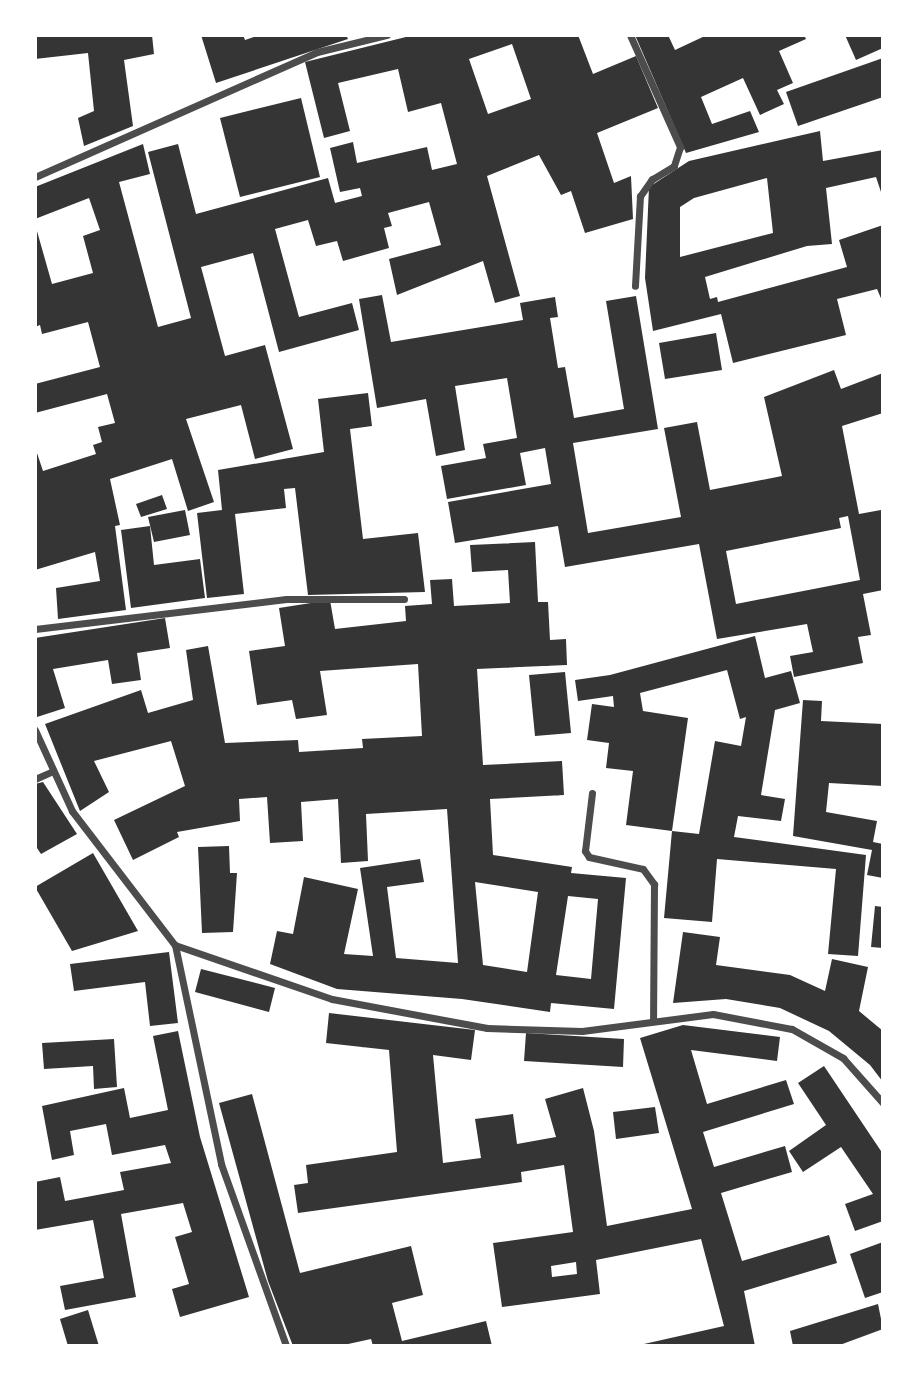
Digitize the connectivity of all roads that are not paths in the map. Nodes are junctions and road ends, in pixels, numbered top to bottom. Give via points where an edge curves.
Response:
1 (387, 35) edge
2 (630, 35) edge
3 (35, 177) edge
4 (635, 286) dead end
5 (404, 599) dead end
6 (35, 629) edge
7 (35, 730) edge
8 (51, 772) junction
9 (35, 779) edge
10 (592, 793) dead end
11 (175, 945) junction
12 (653, 1018) junction
13 (883, 1103) edge
14 (286, 1346) edge

1 - 3 street via 317,52
2 - 4 street via 680,147 674,166 652,179 640,196
5 - 6 street via 286,599
7 - 8 street
8 - 9 street
8 - 11 street via 72,811
10 - 12 street via 585,851 589,857 643,869 654,884
11 - 12 street via 332,999 487,1028 582,1031
11 - 14 street via 221,1164
12 - 13 street via 713,1014 792,1029 843,1058

